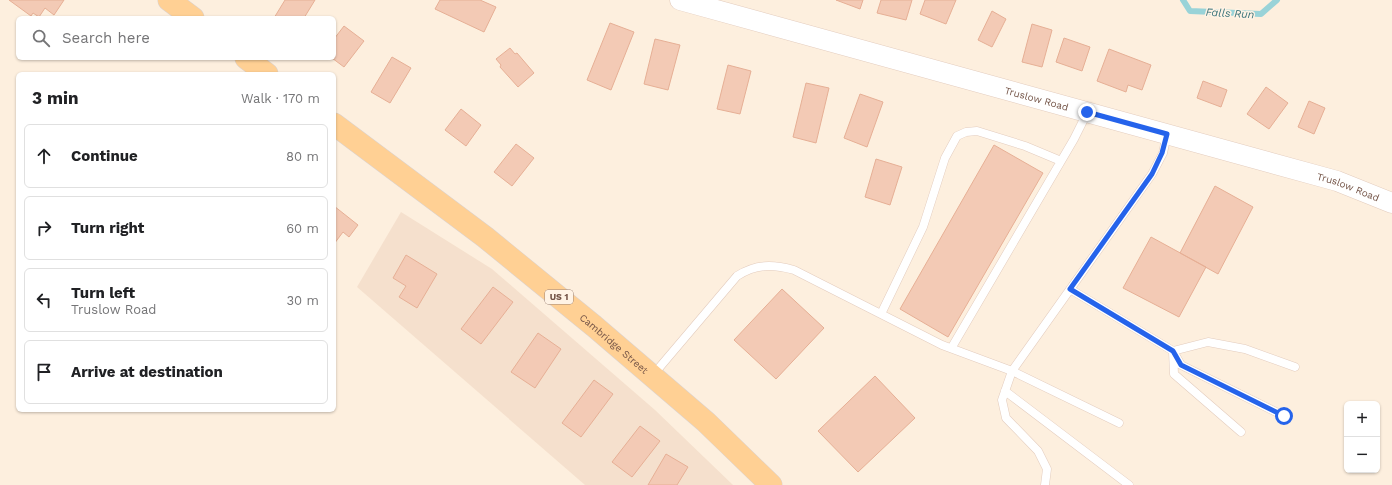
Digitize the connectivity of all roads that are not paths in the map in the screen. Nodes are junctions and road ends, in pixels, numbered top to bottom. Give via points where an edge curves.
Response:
1 (169, 0) edge
2 (680, 0) edge
3 (190, 16) edge
4 (249, 60) edge
5 (264, 72) edge
6 (1087, 112) junction
7 (336, 125) edge
8 (1167, 134) junction
9 (1061, 161) junction
10 (1392, 203) edge
11 (1070, 289) junction
12 (881, 314) junction
13 (952, 347) junction
14 (1173, 351) junction
15 (1295, 367) dead end
16 (1012, 371) junction
17 (652, 375) junction
18 (1005, 391) junction
19 (1284, 416) dead end
20 (1119, 423) dead end
21 (1241, 432) dead end
22 (771, 485) edge
23 (1045, 485) edge
24 (1129, 485) edge

1 - 3 main road
2 - 6 street, Truslow Road
4 - 5 main road
6 - 8 street, Truslow Road
6 - 9 lane
7 - 17 main road, Cambridge Street / US 1 via 485,237
8 - 10 street, Truslow Road via 1337,181
8 - 11 lane via 1152,174
9 - 12 lane via 1025,146 976,131 957,136 945,158 923,227
9 - 13 lane
11 - 14 lane
11 - 16 lane
12 - 13 lane via 942,345
12 - 17 lane via 794,270 763,265 748,269 737,276
13 - 16 lane
14 - 15 lane via 1208,342 1245,349
14 - 19 lane via 1181,365
14 - 21 lane via 1174,374
16 - 18 lane
16 - 20 lane
17 - 22 main road, Cambridge Street / US 1 via 706,422
18 - 23 lane via 1002,400 1006,418 1038,452 1047,469
18 - 24 lane

